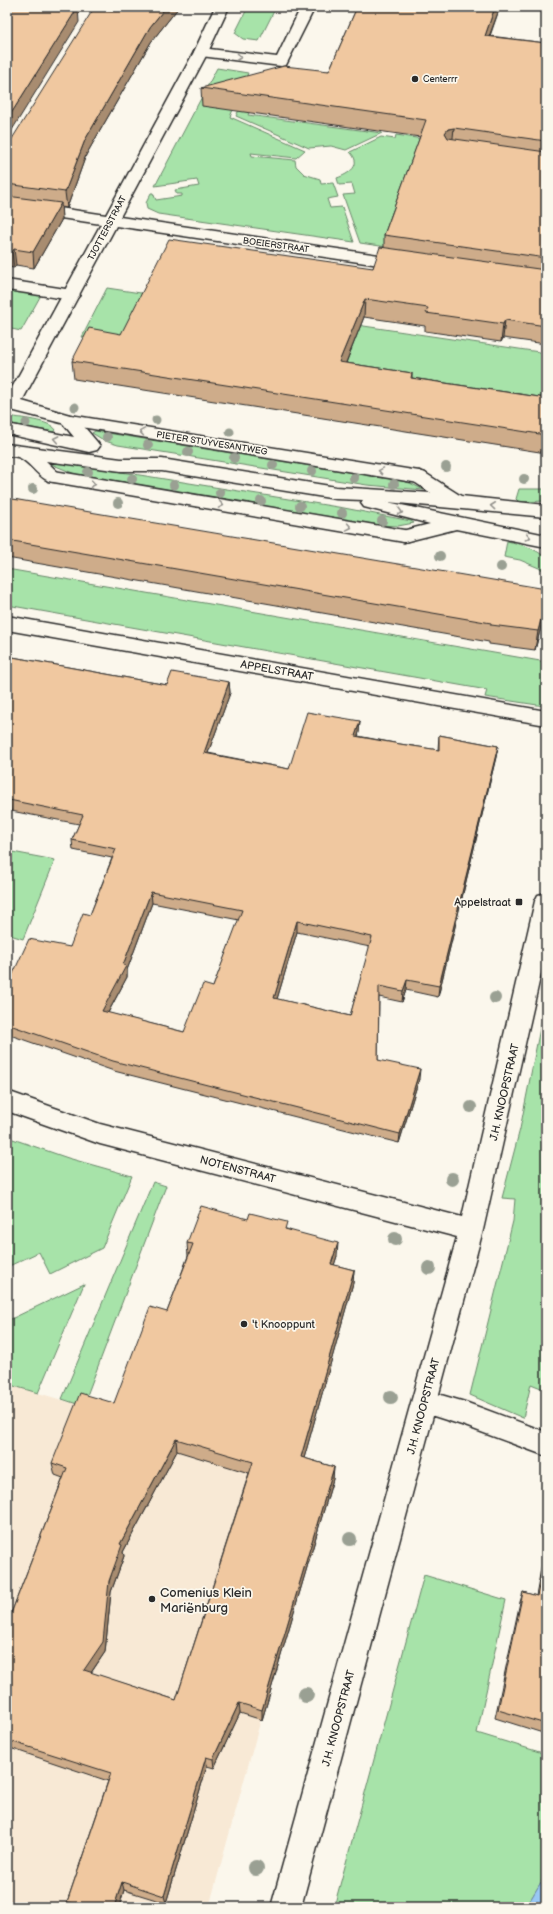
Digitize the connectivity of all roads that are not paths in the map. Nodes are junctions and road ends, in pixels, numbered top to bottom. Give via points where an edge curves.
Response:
1 (222, 7) edge
2 (308, 7) edge
3 (201, 52) junction
4 (7, 205) edge
5 (111, 220) junction
6 (422, 266) edge
7 (7, 285) edge
8 (72, 295) junction
9 (10, 404) edge
10 (69, 420) junction
11 (7, 430) edge
12 (90, 446) junction
13 (7, 450) edge
14 (24, 452) junction
15 (162, 465) junction
16 (336, 493) junction
17 (457, 502) junction
18 (546, 511) edge
19 (457, 523) junction
20 (546, 541) edge
21 (7, 623) edge
22 (546, 718) edge
23 (546, 901) edge
24 (7, 1101) edge
25 (471, 1230) junction
26 (424, 1402) junction
27 (546, 1444) edge
28 (286, 1907) edge

1 - 3 street, TJOTTERSTRAAT
3 -> 2 lane via 281,62
3 - 5 street, TJOTTERSTRAAT
4 - 5 street, BOEIERSTRAAT
5 - 6 street, BOEIERSTRAAT
5 - 8 street, TJOTTERSTRAAT
7 - 8 lane
8 - 9 street, TJOTTERSTRAAT
9 - 10 street, PIETER STUYVESANTWEG
10 - 12 street
17 -> 10 street, PIETER STUYVESANTWEG via 419,477
12 -> 11 street
12 - 15 street via 128,453
13 - 14 street
14 - 15 street via 121,465
14 -> 19 street via 54,477 404,536
15 - 16 street
16 - 17 street
16 -> 19 street via 404,513
18 -> 17 street
19 -> 20 street
21 - 22 street, APPELSTRAAT
23 - 25 street, J.H. KNOOPSTRAAT
24 - 25 street, NOTENSTRAAT via 100,1134
25 - 26 street, J.H. KNOOPSTRAAT
26 - 27 lane via 466,1414
26 - 28 street, J.H. KNOOPSTRAAT

